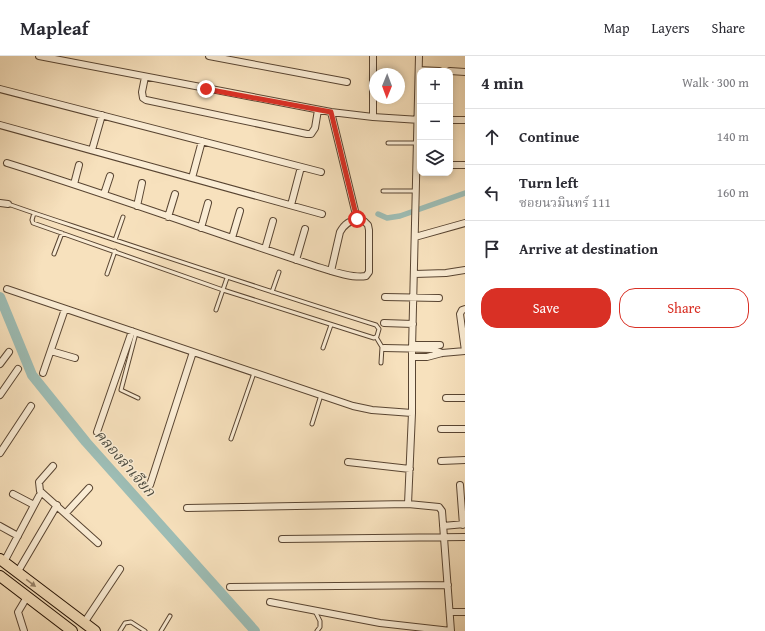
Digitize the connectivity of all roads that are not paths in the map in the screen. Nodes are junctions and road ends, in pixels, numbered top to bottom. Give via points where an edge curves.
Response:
1 (39, 56) edge
2 (210, 56) edge
3 (373, 56) edge
4 (419, 56) edge
5 (419, 68) edge
6 (453, 71) edge
7 (465, 72) edge
8 (145, 77) junction
9 (347, 82) dead end
10 (0, 89) edge
11 (318, 110) junction
12 (331, 112) junction
13 (102, 115) junction
14 (373, 117) junction
15 (417, 120) edge
16 (453, 120) edge
17 (465, 120) edge
18 (0, 125) edge
19 (202, 141) junction
20 (388, 143) dead end
21 (417, 143) edge
22 (92, 150) junction
23 (7, 163) dead end
24 (453, 164) edge
25 (79, 165) dead end
26 (465, 165) edge
27 (301, 167) junction
28 (321, 172) dead end
29 (110, 176) dead end
30 (417, 176) edge
31 (192, 178) junction
32 (142, 183) dead end
33 (74, 184) junction
34 (383, 191) dead end
35 (416, 191) junction
36 (104, 194) junction
37 (175, 194) dead end
38 (0, 203) edge
39 (208, 203) dead end
40 (8, 204) joint
41 (291, 205) junction
42 (137, 206) junction
43 (240, 211) dead end
44 (34, 213) junction
45 (322, 214) dead end
46 (123, 217) dead end
47 (168, 217) junction
48 (357, 219) junction
49 (273, 221) dead end
50 (465, 223) edge
51 (201, 228) junction
52 (305, 229) dead end
53 (62, 233) junction
54 (415, 237) junction
55 (232, 238) junction
56 (115, 240) junction
57 (265, 249) junction
58 (115, 251) junction
59 (54, 254) dead end
60 (296, 260) junction
61 (465, 270) edge
62 (331, 271) junction
63 (279, 272) dead end
64 (107, 274) dead end
65 (414, 274) junction
66 (227, 278) junction
67 (7, 289) dead end
68 (223, 290) junction
69 (272, 292) junction
70 (385, 297) dead end
71 (414, 297) junction
72 (439, 298) dead end
73 (465, 308) edge
74 (65, 309) junction
75 (216, 310) dead end
76 (384, 323) dead end
77 (413, 324) junction
78 (331, 325) junction
79 (134, 332) junction
80 (376, 337) junction
81 (440, 345) dead end
82 (412, 347) junction
83 (323, 348) dead end
84 (384, 348) dead end
85 (51, 351) junction
86 (465, 351) edge
87 (9, 352) dead end
88 (193, 352) junction
89 (442, 352) junction
90 (412, 357) junction
91 (75, 358) dead end
92 (381, 363) dead end
93 (0, 364) edge
94 (18, 369) dead end
95 (43, 373) dead end
96 (254, 373) junction
97 (0, 395) edge
98 (320, 395) junction
99 (138, 398) dead end
100 (446, 398) dead end
101 (465, 398) edge
102 (31, 406) dead end
103 (412, 413) junction
104 (312, 424) dead end
105 (441, 429) dead end
106 (465, 429) edge
107 (97, 432) dead end
108 (231, 439) dead end
109 (0, 453) edge
110 (465, 460) edge
111 (441, 461) dead end
112 (348, 462) dead end
113 (52, 466) dead end
114 (410, 469) junction
115 (150, 485) dead end
116 (460, 486) dead end
117 (90, 488) dead end
118 (13, 494) dead end
119 (39, 496) dead end
120 (463, 498) edge
121 (408, 504) junction
122 (34, 505) junction
123 (57, 505) junction
124 (187, 508) dead end
125 (66, 513) junction
126 (464, 524) edge
127 (0, 526) edge
128 (443, 526) junction
129 (18, 536) junction
130 (443, 537) junction
131 (465, 537) edge
132 (282, 539) dead end
133 (98, 543) dead end
134 (2, 560) edge
135 (120, 569) dead end
136 (17, 573) junction
137 (0, 576) edge
138 (448, 585) junction
139 (230, 587) dead end
140 (27, 597) junction
141 (270, 602) dead end
142 (315, 610) junction
143 (450, 612) junction
144 (465, 612) edge
145 (170, 616) dead end
146 (84, 623) junction
147 (386, 624) junction
148 (121, 630) edge
149 (24, 631) edge
150 (72, 631) edge
151 (95, 631) edge
152 (145, 631) edge
153 (161, 631) edge
154 (317, 631) edge
155 (386, 631) edge
156 (451, 631) edge

1 - 8 street
2 - 9 street
3 - 14 street
4 - 5 street
6 - 7 street
8 - 11 street
8 - 11 street via 142,92 146,100 307,134 314,132
10 - 13 street
11 - 12 street
12 - 14 street
12 - 48 street
13 - 19 street
13 - 22 street
14 - 15 street
16 - 17 street
18 - 22 street
19 - 27 street
19 - 31 street
20 - 21 lane
22 - 31 street
23 - 33 street
24 - 26 street
25 - 33 street
27 - 28 street
27 - 41 street
29 - 36 street
30 - 35 street
31 - 41 street
32 - 42 street
33 - 36 street
34 - 35 lane
35 - 54 street
36 - 42 street
37 - 47 street
38 - 40 street
39 - 51 street
40 - 44 lane
41 - 45 street
42 - 47 street
43 - 55 street
44 - 53 lane via 33,223
44 - 56 lane
46 - 56 lane
47 - 51 street
48 - 62 street via 346,224 340,232
48 - 62 street via 364,221 369,230 368,275 360,277
49 - 57 street
50 - 54 street
51 - 55 street
52 - 60 street
53 - 58 lane
53 - 59 lane
54 - 65 street
55 - 57 street
56 - 66 lane
57 - 60 street
58 - 64 lane
58 - 68 lane
60 - 62 street
61 - 65 street
63 - 69 lane
65 - 71 street
66 - 68 lane
66 - 69 lane
67 - 74 street
68 - 75 lane
68 - 78 lane
69 - 80 lane via 376,325 379,329
70 - 71 street
71 - 72 street
71 - 77 street
73 - 86 street via 460,314
74 - 79 street
74 - 85 street
76 - 77 street
77 - 82 street
78 - 80 lane
78 - 83 lane
79 - 88 street
79 - 99 lane via 121,390
79 - 107 street
80 - 92 lane via 382,347
81 - 82 street
82 - 84 street
82 - 89 street
82 - 90 street
85 - 91 street
85 - 95 street
86 - 89 street
87 - 93 street
88 - 96 street
88 - 115 street
89 - 90 street via 432,356
90 - 103 street
94 - 97 street
96 - 98 street
96 - 108 lane
98 - 103 street via 372,410
98 - 104 lane
100 - 101 street
102 - 109 street
103 - 114 street
105 - 106 street
110 - 111 street
112 - 114 street
113 - 123 street via 39,482 39,487 40,491
114 - 121 street
116 - 120 street
117 - 125 street
118 - 122 street
119 - 122 street
120 - 126 street
121 - 124 street
121 - 128 street via 439,506
122 - 129 street
123 - 125 street
123 - 136 street
125 - 133 street
126 - 128 street
127 - 129 street
128 - 130 street
129 - 134 street
130 - 131 street
130 - 132 street
130 - 138 street
134 - 136 main road
135 - 146 street
136 -> 146 main road
137 - 140 main road
138 - 139 street
138 - 143 street
140 - 149 street via 18,612
140 - 150 main road
141 - 142 street
142 - 147 street
142 - 154 lane via 320,621
143 - 144 street
143 - 156 street
145 - 153 lane
146 - 151 main road
147 - 155 street
147 - 156 street
148 - 152 lane via 125,623 131,622

